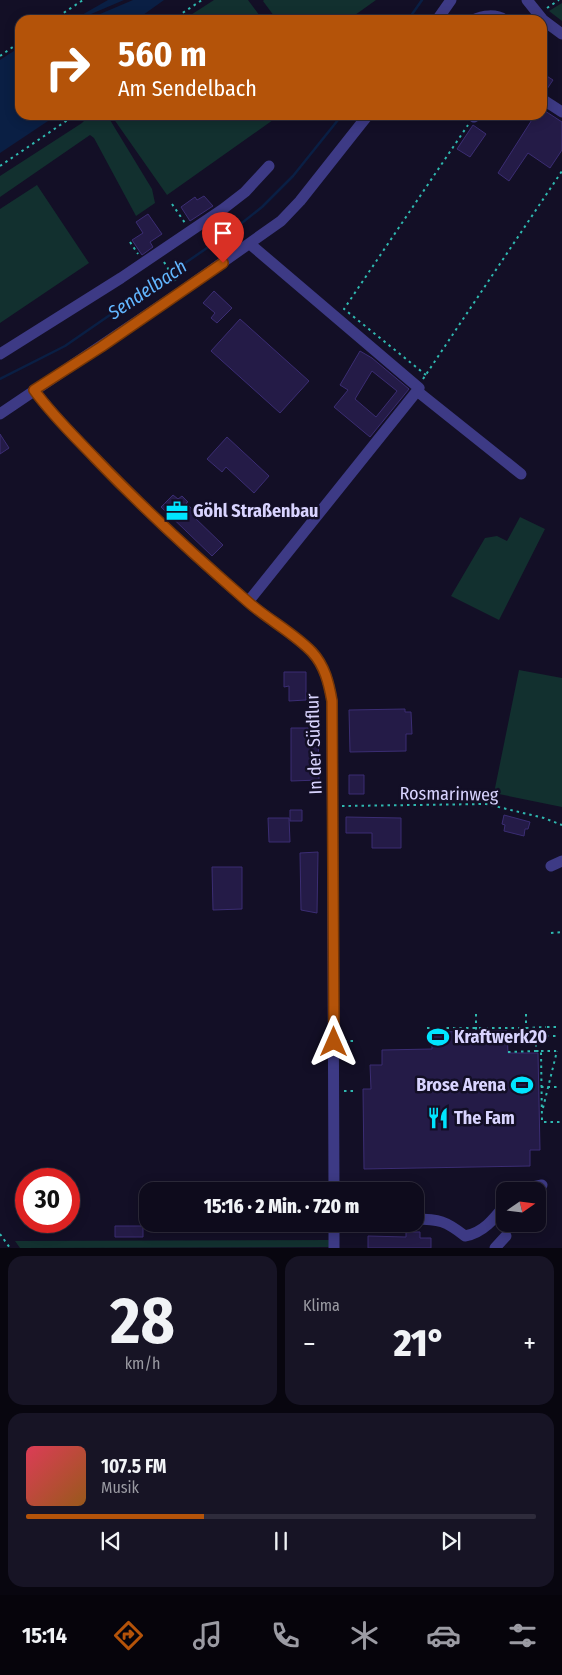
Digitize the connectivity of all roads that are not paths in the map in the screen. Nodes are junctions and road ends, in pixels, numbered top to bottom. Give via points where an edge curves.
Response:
1 (451, 0) edge
2 (527, 0) edge
3 (440, 15) edge
4 (534, 15) edge
5 (547, 25) edge
6 (562, 34) edge
7 (547, 102) edge
8 (562, 112) edge
9 (364, 120) edge
10 (269, 166) dead end
11 (250, 244) junction
12 (0, 354) edge
13 (418, 389) junction
14 (34, 390) junction
15 (0, 414) edge
16 (521, 474) dead end
17 (248, 602) junction
18 (562, 861) edge
19 (551, 866) dead end
20 (334, 1182) edge
21 (496, 1216) edge
22 (424, 1219) edge
23 (334, 1232) edge
24 (506, 1236) dead end
25 (334, 1248) edge
26 (495, 1248) edge

1 - 3 street
2 - 4 street
5 - 6 street
7 - 8 street
9 - 11 street via 300,201 281,221
10 - 12 street via 245,192 190,231
11 - 13 street
11 - 14 street
13 - 16 street
13 - 17 street
14 - 15 street
14 - 17 street, In der Südflur via 47,408 132,496
17 - 20 street, In der Südflur via 312,652 325,673 332,701
18 - 19 street
21 - 22 street via 476,1234 465,1236 449,1223
23 - 25 street
24 - 26 street

